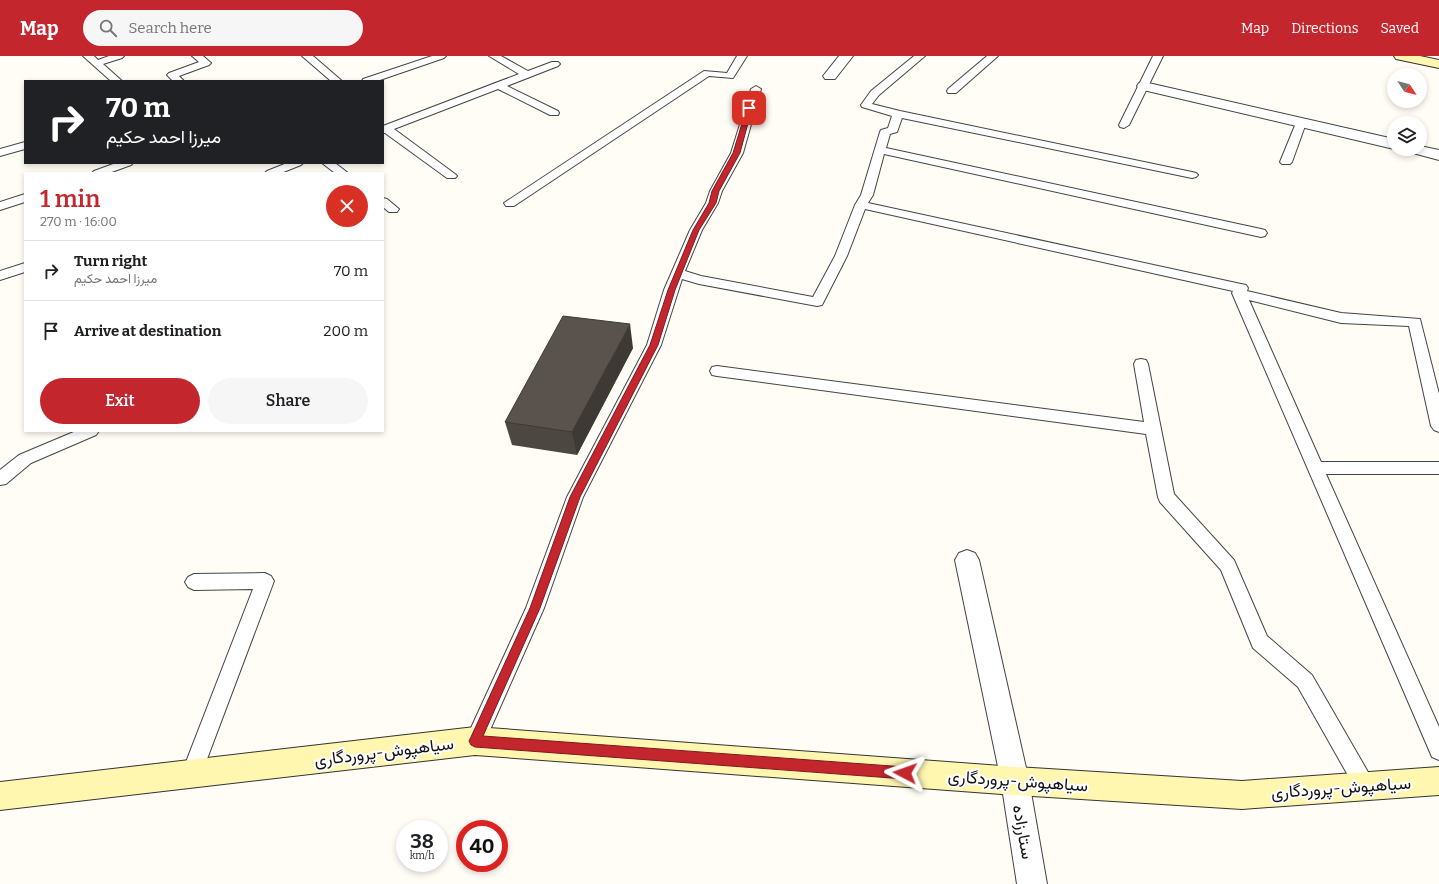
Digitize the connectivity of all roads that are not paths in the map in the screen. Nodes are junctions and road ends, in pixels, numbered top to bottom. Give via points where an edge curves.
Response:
1 (88, 56) edge
2 (119, 56) edge
3 (197, 56) edge
4 (307, 56) edge
5 (440, 56) edge
6 (494, 56) edge
7 (742, 56) edge
8 (846, 56) edge
9 (920, 56) edge
10 (993, 56) edge
11 (1158, 56) edge
12 (1401, 56) edge
13 (97, 63) junction
14 (556, 64) dead end
15 (1439, 64) edge
16 (528, 75) junction
17 (830, 76) dead end
18 (116, 80) edge
19 (178, 80) edge
20 (336, 80) edge
21 (370, 80) edge
22 (499, 86) junction
23 (1144, 86) junction
24 (756, 89) dead end
25 (952, 91) dead end
26 (554, 113) dead end
27 (898, 114) junction
28 (1301, 123) junction
29 (1124, 125) dead end
30 (385, 130) edge
31 (1387, 142) edge
32 (24, 145) edge
33 (882, 150) junction
34 (1427, 152) edge
35 (0, 153) edge
36 (1439, 155) edge
37 (1286, 162) dead end
38 (124, 164) edge
39 (294, 164) edge
40 (329, 164) edge
41 (101, 172) edge
42 (274, 172) edge
43 (341, 172) edge
44 (1192, 175) dead end
45 (451, 176) dead end
46 (24, 198) edge
47 (510, 203) dead end
48 (861, 205) junction
49 (0, 206) edge
50 (1261, 233) dead end
51 (24, 267) edge
52 (679, 273) junction
53 (0, 276) edge
54 (1239, 293) junction
55 (1141, 364) dead end
56 (717, 371) dead end
57 (1439, 426) edge
58 (1153, 429) junction
59 (89, 432) edge
60 (1316, 468) junction
61 (1439, 468) edge
62 (0, 479) edge
63 (967, 560) dead end
64 (194, 582) dead end
65 (475, 741) junction
66 (1439, 750) edge
67 (191, 775) junction
68 (1015, 781) junction
69 (1439, 781) edge
70 (1365, 786) junction
71 (0, 796) edge
72 (1032, 884) edge

1 - 13 lane
2 - 13 lane
3 - 19 lane via 206,64 172,75
4 - 20 lane
5 - 21 lane
6 - 16 lane
7 - 47 lane via 730,76 708,73
8 - 17 street
9 - 27 lane via 875,93 866,105
10 - 25 lane
11 - 23 lane
12 - 15 street
13 - 18 lane
14 - 16 lane
16 - 22 lane
22 - 26 lane
22 - 30 lane
23 - 28 street
23 - 29 lane
24 - 52 lane via 737,153 696,230
27 - 33 lane via 893,130 885,132
27 - 44 lane
28 - 31 street
28 - 37 lane
30 - 45 lane
32 - 35 lane
33 - 48 lane via 867,196
33 - 50 lane
34 - 36 street
38 - 41 lane
39 - 42 lane
40 - 43 lane
46 - 49 lane
48 - 52 lane via 841,256 817,302 699,280
48 - 54 lane via 1241,288
51 - 53 lane
52 - 65 lane via 654,345 575,497 535,608
54 - 57 lane via 1342,318 1415,322
54 - 60 lane
55 - 58 lane
56 - 58 lane
58 - 70 lane via 1166,497 1228,564 1260,642 1304,681
59 - 62 lane via 25,459
60 - 61 lane
60 - 66 lane
63 - 68 street, ستارزاده
64 - 67 lane via 265,581
65 - 67 street, سیاهپوش-پروردگاری
65 - 68 street, سیاهپوش-پروردگاری
67 - 71 street, سیاهپوش-پروردگاری
68 - 70 street, سیاهپوش-پروردگاری via 1242,795
68 - 72 street, ستارزاده
69 - 70 street, سیاهپوش-پروردگاری

